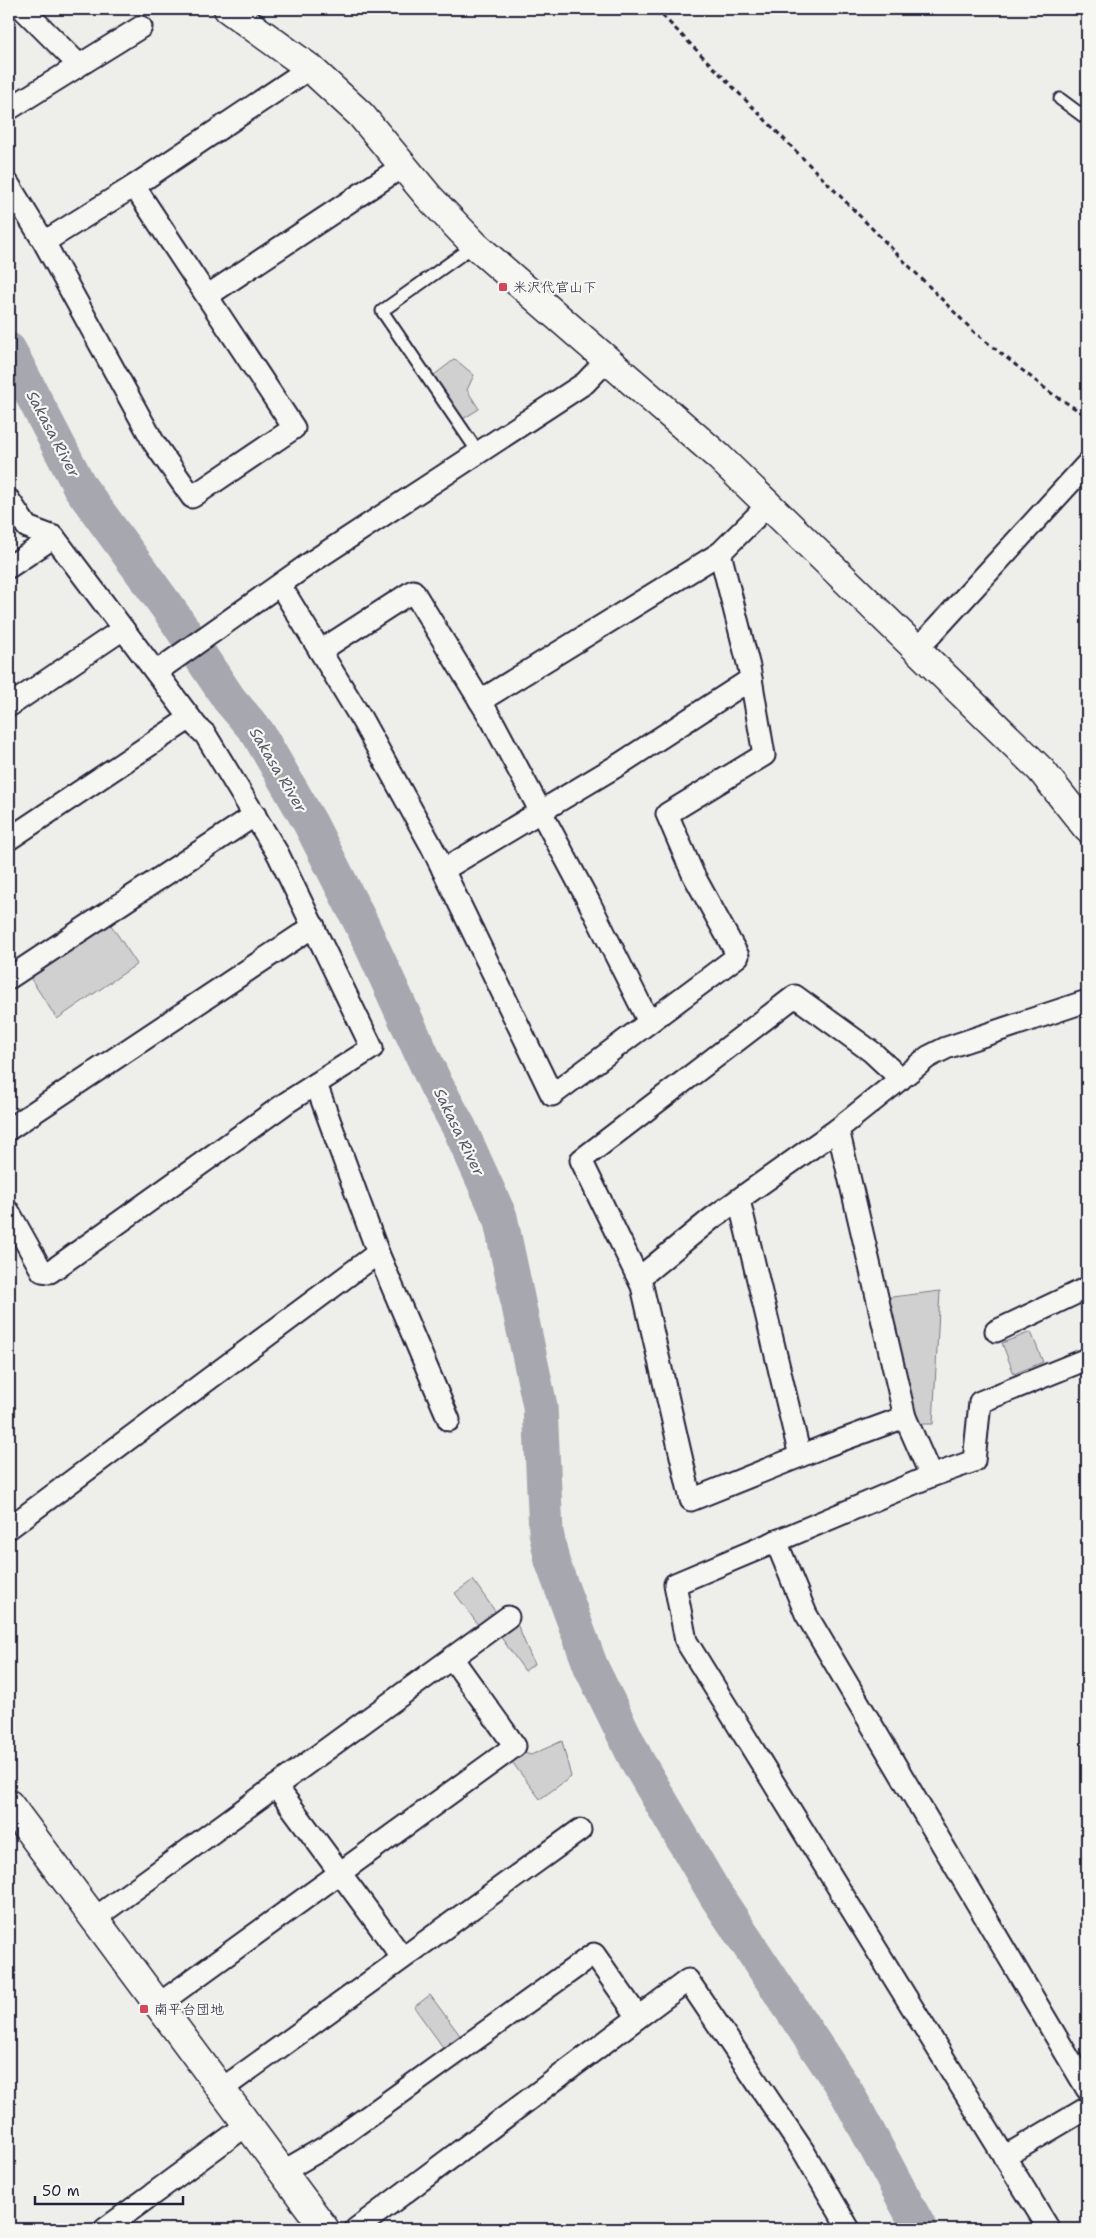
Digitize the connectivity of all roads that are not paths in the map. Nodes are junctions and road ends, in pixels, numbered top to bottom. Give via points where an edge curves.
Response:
1 (23, 9) edge
2 (228, 9) edge
3 (141, 27) dead end
4 (79, 65) junction
5 (310, 68) junction
6 (1060, 99) dead end
7 (9, 108) edge
8 (1087, 119) edge
9 (403, 166) junction
10 (9, 185) edge
11 (134, 186) junction
12 (44, 242) junction
13 (476, 245) junction
14 (207, 296) junction
15 (607, 360) junction
16 (478, 452) junction
17 (1087, 464) edge
18 (9, 500) edge
19 (768, 505) junction
20 (54, 537) junction
21 (720, 553) junction
22 (9, 568) edge
23 (280, 585) junction
24 (123, 629) junction
25 (320, 651) junction
26 (916, 651) junction
27 (163, 667) junction
28 (751, 679) junction
29 (480, 701) junction
30 (9, 706) edge
31 (190, 718) junction
32 (540, 812) junction
33 (255, 815) junction
34 (1087, 828) edge
35 (9, 839) edge
36 (443, 870) junction
37 (314, 926) junction
38 (9, 978) edge
39 (1087, 1001) edge
40 (649, 1022) junction
41 (900, 1078) junction
42 (316, 1084) junction
43 (9, 1129) edge
44 (838, 1129) junction
45 (738, 1200) junction
46 (9, 1212) edge
47 (378, 1253) junction
48 (639, 1278) junction
49 (1087, 1288) edge
50 (996, 1331) dead end
51 (1087, 1359) edge
52 (905, 1416) junction
53 (449, 1420) dead end
54 (800, 1456) junction
55 (931, 1476) junction
56 (9, 1528) edge
57 (776, 1542) junction
58 (508, 1618) dead end
59 (452, 1658) junction
60 (276, 1786) junction
61 (9, 1804) edge
62 (580, 1830) dead end
63 (340, 1874) junction
64 (95, 1918) junction
65 (402, 1957) junction
66 (159, 2004) junction
67 (638, 2017) junction
68 (222, 2089) junction
69 (1087, 2089) edge
70 (1087, 2108) edge
71 (248, 2124) junction
72 (1004, 2157) junction
73 (282, 2172) junction
74 (105, 2229) edge
75 (325, 2229) edge
76 (356, 2229) edge
77 (849, 2229) edge
78 (1049, 2229) edge

1 - 4 street
2 - 5 street
3 - 4 street
4 - 7 street
5 - 9 street via 361,115
5 - 11 street
6 - 8 lane
9 - 13 street
9 - 14 street
10 - 12 street
11 - 12 street
11 - 14 street
12 - 14 street via 154,443 192,496 294,428
13 - 15 street
13 - 16 lane via 382,310
15 - 16 street via 586,383
15 - 19 street
16 - 23 street
17 - 26 street
18 - 20 street via 27,527
19 - 21 street
19 - 26 street
20 - 22 street
20 - 24 street
21 - 28 street
21 - 29 street
23 - 25 street
23 - 27 street
24 - 27 street
24 - 30 street
25 - 29 street via 414,591
25 - 36 street via 362,720
26 - 34 street via 1041,770
27 - 31 street
28 - 32 street
28 - 40 street via 764,755 667,814 693,874 738,956
29 - 32 street
31 - 33 street via 205,734
31 - 35 street
32 - 36 street
32 - 40 street
33 - 37 street
33 - 38 street
36 - 40 street via 552,1094
37 - 42 street via 372,1048
37 - 43 street
39 - 41 street via 946,1048
41 - 44 street
41 - 48 street via 872,1052 795,996 708,1062 582,1160
42 - 46 street via 50,1272 42,1270
42 - 47 street
44 - 45 street
44 - 52 street
45 - 48 street
45 - 54 street
47 - 53 street
47 - 56 street
48 - 54 street via 691,1500
49 - 50 street
51 - 55 street via 980,1402 974,1461
52 - 54 street
52 - 55 street
55 - 57 street
57 - 69 street via 806,1614
57 - 72 street via 675,1584 686,1641
58 - 59 street
59 - 60 street
59 - 63 street via 516,1746
60 - 63 street
60 - 64 street
61 - 64 street
62 - 65 street
63 - 65 street
63 - 66 street
64 - 66 street
65 - 68 street
66 - 68 street
67 - 73 street via 594,1954 327,2146
67 - 76 street
67 - 77 street via 688,1980 804,2152
68 - 71 street
70 - 72 street
71 - 73 street
71 - 74 street
72 - 78 street
73 - 75 street

